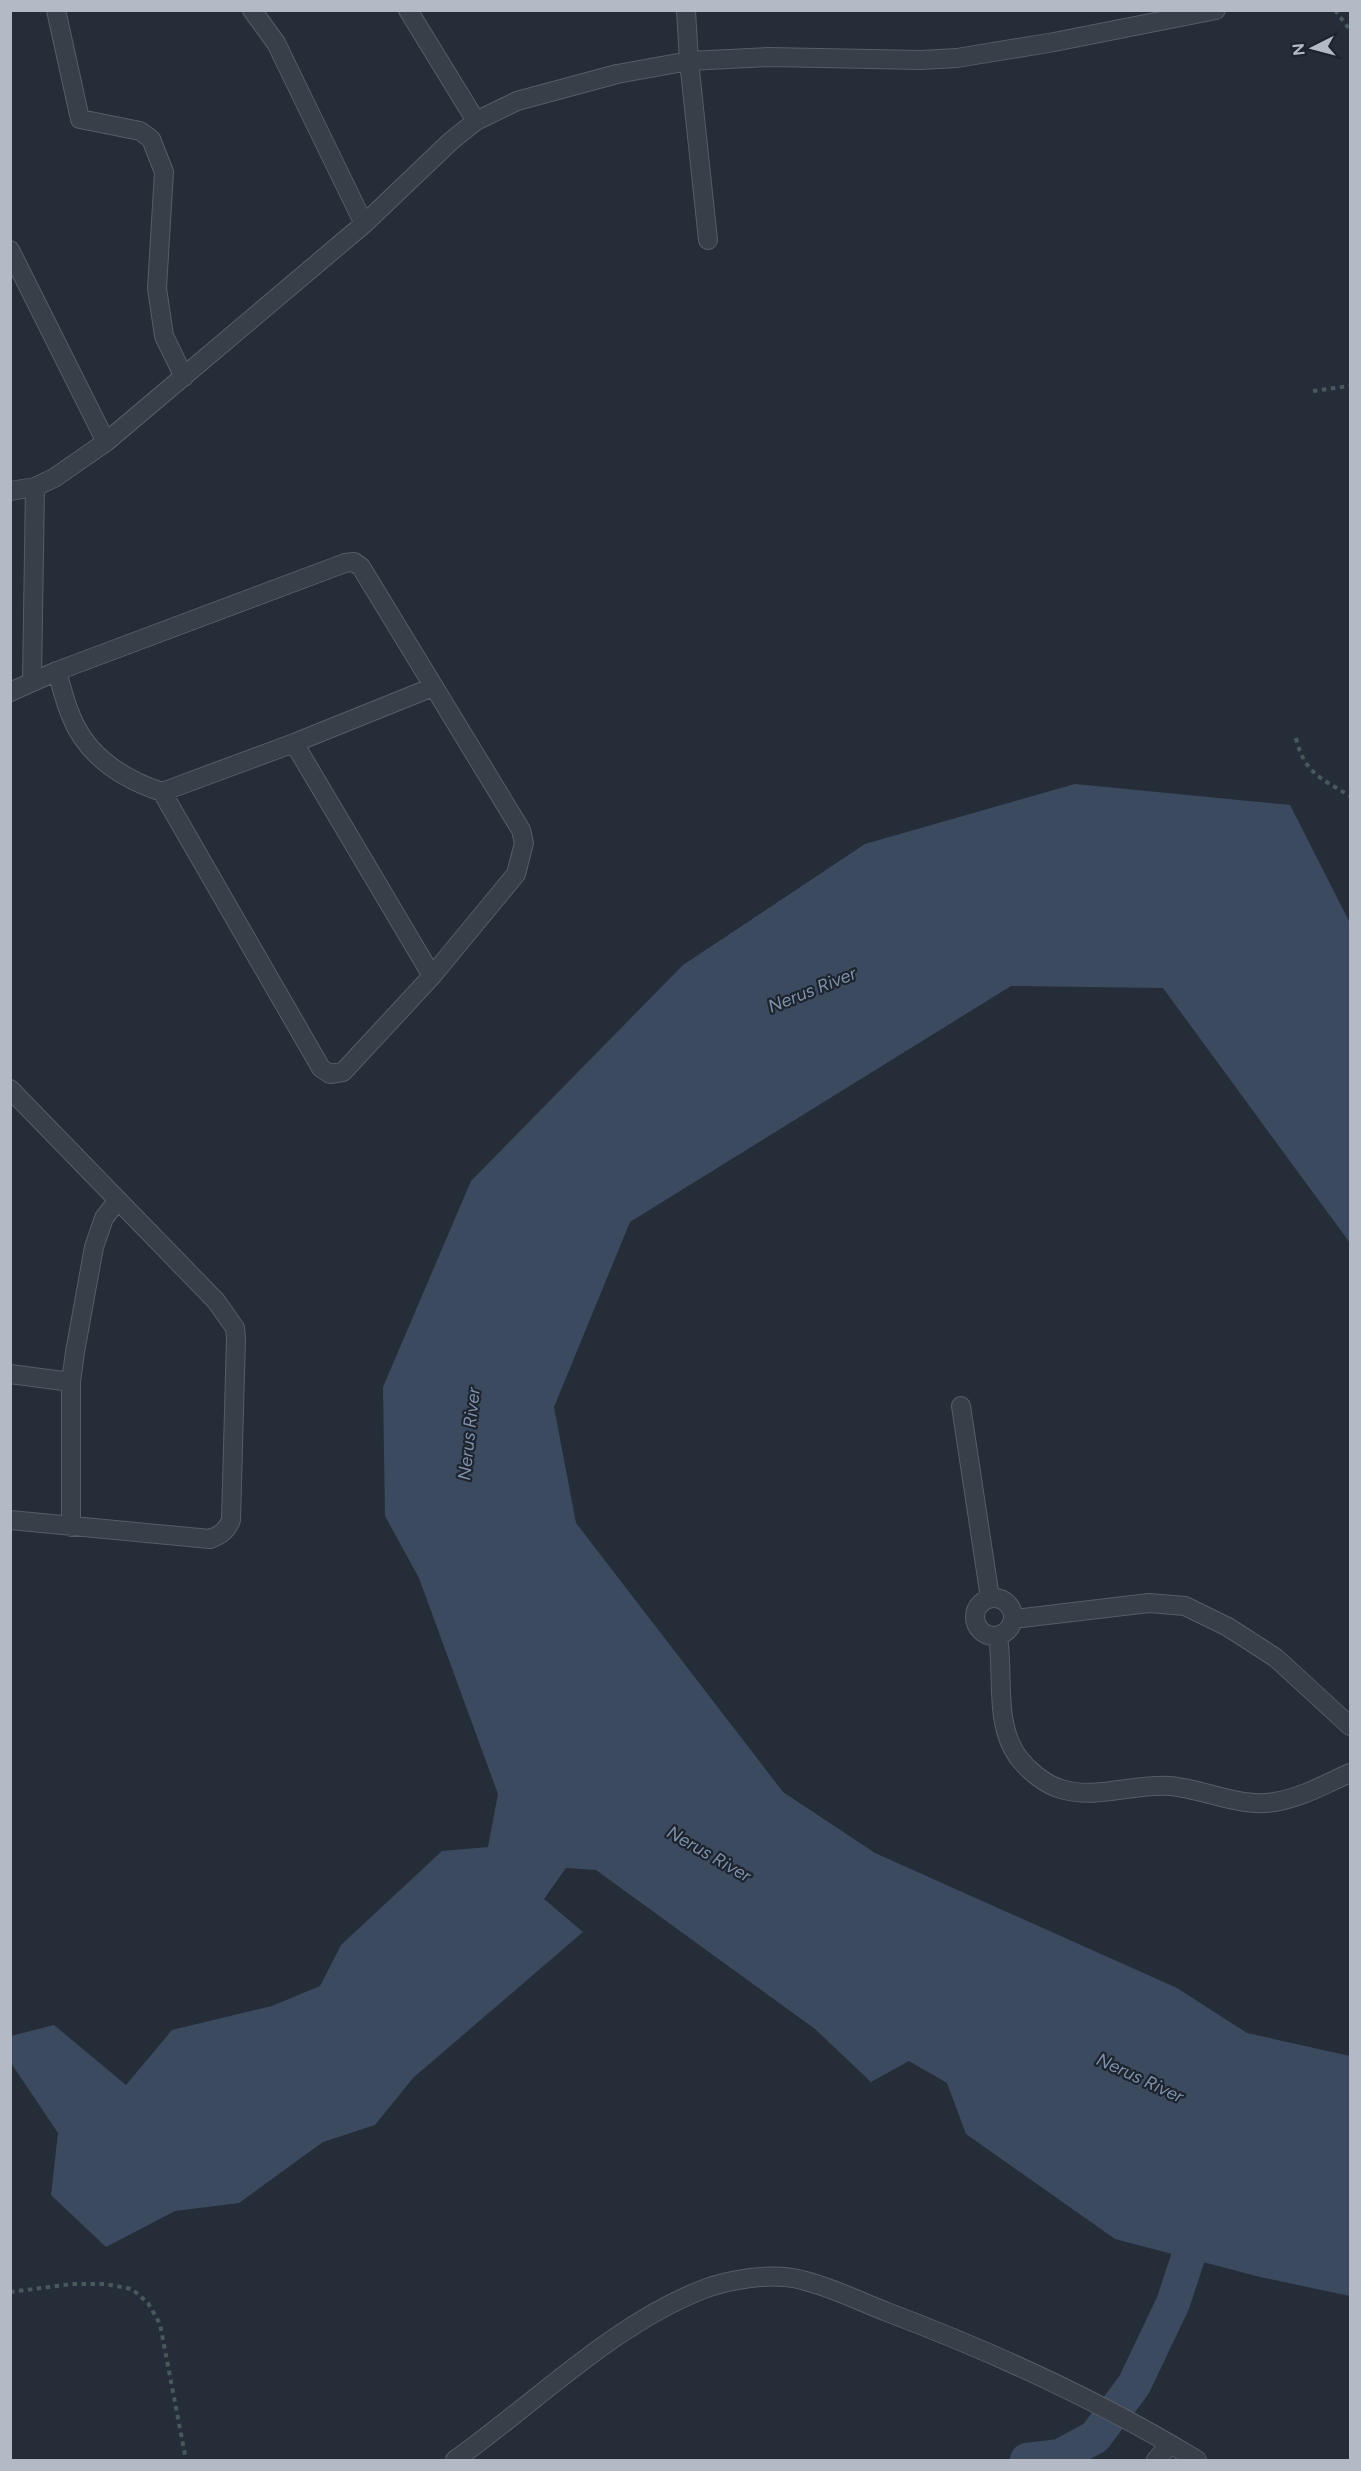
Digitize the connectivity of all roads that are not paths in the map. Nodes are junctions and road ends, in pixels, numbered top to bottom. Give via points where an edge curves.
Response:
1 (56, 10) edge
2 (252, 10) edge
3 (408, 10) edge
4 (686, 10) edge
5 (1216, 10) edge
6 (689, 61) junction
7 (476, 121) junction
8 (364, 224) junction
9 (708, 240) dead end
10 (10, 250) edge
11 (184, 377) junction
12 (106, 442) junction
13 (35, 487) junction
14 (10, 491) edge
15 (57, 671) junction
16 (32, 681) junction
17 (433, 687) junction
18 (10, 692) edge
19 (294, 743) junction
20 (162, 792) junction
21 (432, 976) junction
22 (10, 1089) edge
23 (118, 1200) junction
24 (10, 1374) edge
25 (71, 1382) junction
26 (961, 1406) dead end
27 (10, 1520) edge
28 (71, 1527) junction
29 (990, 1598) junction
30 (1014, 1619) junction
31 (998, 1636) junction
32 (1350, 1726) edge
33 (1350, 1773) edge
34 (1170, 2444) junction
35 (455, 2460) edge
36 (1155, 2460) edge
37 (1197, 2460) edge

1 - 11 street via 80,119 140,131 151,139 164,172 157,288 164,336
2 - 8 street via 276,43
3 - 7 street
4 - 6 street
5 - 6 street via 957,58 769,57
6 - 7 street via 617,74 518,101
6 - 9 street
7 - 8 street
8 - 11 street
10 - 12 street
11 - 12 street
12 - 13 street
13 - 14 street
13 - 16 street
15 - 16 street
15 - 17 street via 350,562 361,567
15 - 20 street via 71,718 95,753 114,771
16 - 18 street
17 - 19 street
17 - 21 street via 521,830 524,843 516,874
19 - 20 street
19 - 21 street
20 - 21 street via 327,1073 343,1072
22 - 23 street
23 - 25 street via 104,1218 94,1247
23 - 28 street via 216,1301 235,1328 231,1520 219,1536 210,1539
24 - 25 street
25 - 28 street
26 - 29 street
27 - 28 street
29 - 30 street via 1006,1602
29 - 31 street via 978,1606 975,1618 980,1630
30 - 31 street via 1008,1630
30 - 32 street via 1149,1603 1185,1606 1228,1627 1276,1658
31 - 33 street via 1004,1726 1010,1744 1041,1780 1061,1789 1084,1792 1170,1786 1249,1803 1272,1803 1298,1797
34 - 35 street via 1065,2389 929,2327 801,2279 738,2279 666,2306 623,2331
34 - 36 street
34 - 37 street

